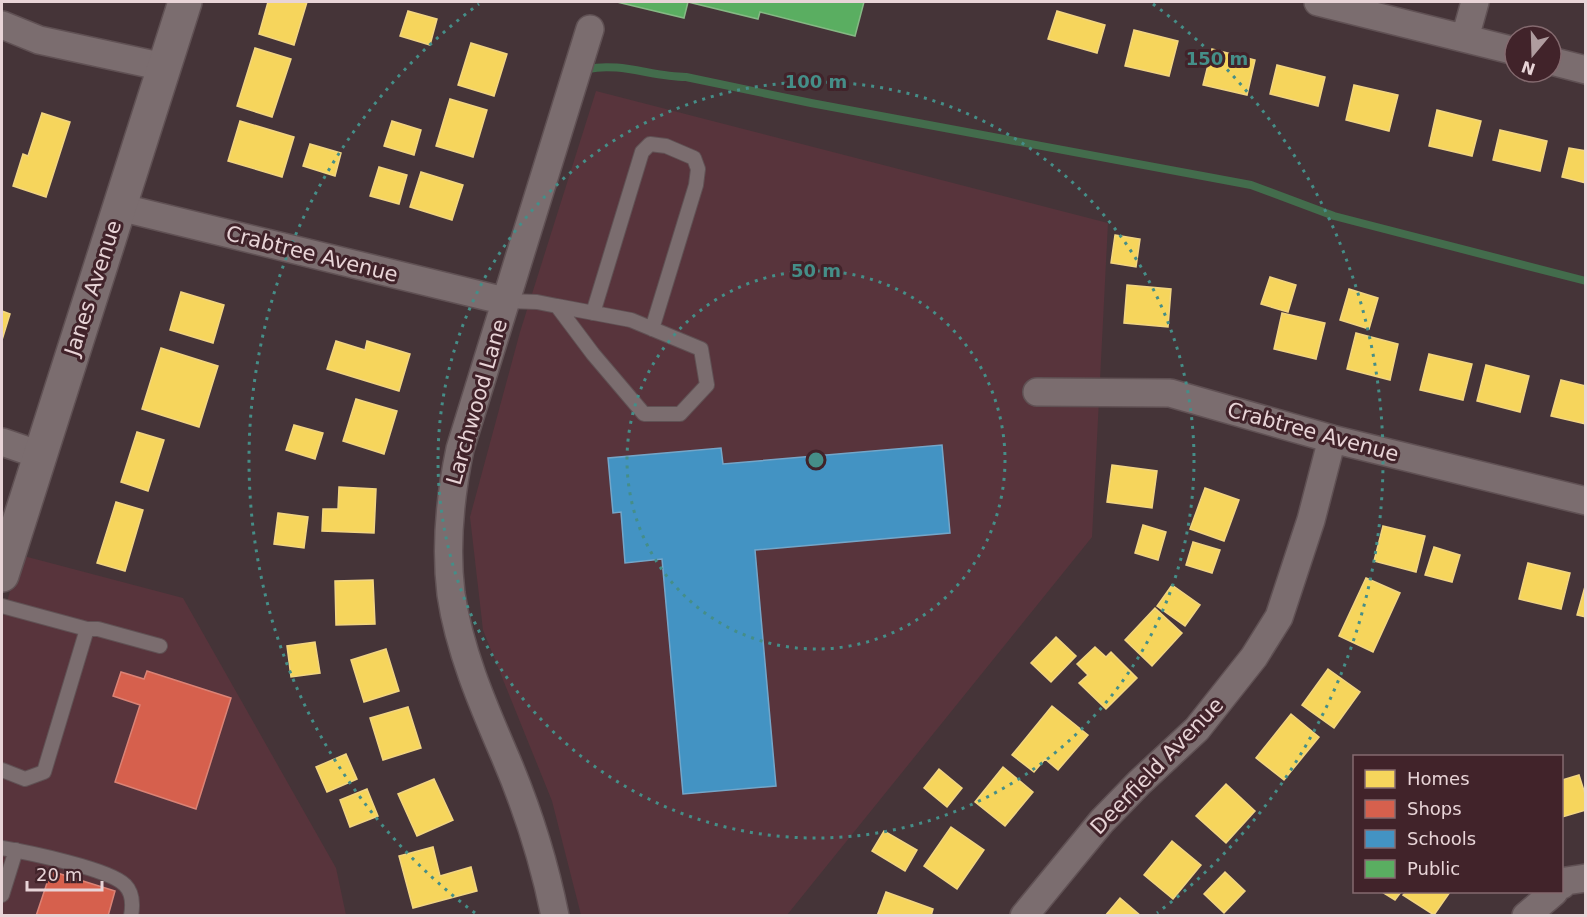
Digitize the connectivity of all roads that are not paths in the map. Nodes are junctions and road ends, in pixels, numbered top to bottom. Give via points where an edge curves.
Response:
1 (185, 2) edge
2 (1318, 2) edge
3 (1475, 2) edge
4 (2, 25) edge
5 (590, 29) dead end
6 (1465, 38) junction
7 (1503, 48) edge
8 (1563, 64) edge
9 (164, 67) junction
10 (1586, 70) edge
11 (119, 207) junction
12 (505, 301) junction
13 (557, 306) junction
14 (593, 313) junction
15 (652, 329) junction
16 (1037, 392) dead end
17 (1332, 439) junction
18 (2, 442) edge
19 (40, 455) junction
20 (1586, 501) edge
21 (2, 575) edge
22 (2, 606) edge
23 (87, 629) junction
24 (160, 646) dead end
25 (2, 770) edge
26 (2, 848) edge
27 (16, 850) junction
28 (1586, 878) edge
29 (1563, 884) edge
30 (1552, 893) edge
31 (2, 896) edge
32 (131, 915) edge
33 (555, 915) edge
34 (1024, 915) edge
35 (1526, 915) edge

1 - 9 street, Janes Avenue
2 - 6 street
3 - 6 street
4 - 9 street via 39,40
5 - 12 street, Larchwood Lane
6 - 7 street
8 - 10 street
9 - 11 street, Janes Avenue
11 - 12 street, Crabtree Avenue
11 - 19 street, Janes Avenue
12 - 13 lane
12 - 33 street, Larchwood Lane via 453,480 448,550 451,594 465,653 530,824
13 - 14 lane
13 - 15 lane via 644,414 680,414 707,385 701,349
14 - 15 lane via 631,320
14 - 15 lane via 642,152 650,144 666,146 694,158 698,169
16 - 17 street, Crabtree Avenue via 1170,393
17 - 20 street, Crabtree Avenue
17 - 34 street, Deerfield Avenue via 1311,520 1279,616 1254,657 1197,729 1102,821
18 - 19 street
19 - 21 street, Janes Avenue
22 - 23 lane
23 - 24 lane via 98,628
23 - 25 lane via 44,772 25,779
26 - 27 lane
27 - 31 lane
27 - 32 lane via 117,878 127,886 132,898
28 - 29 street
30 - 35 street

